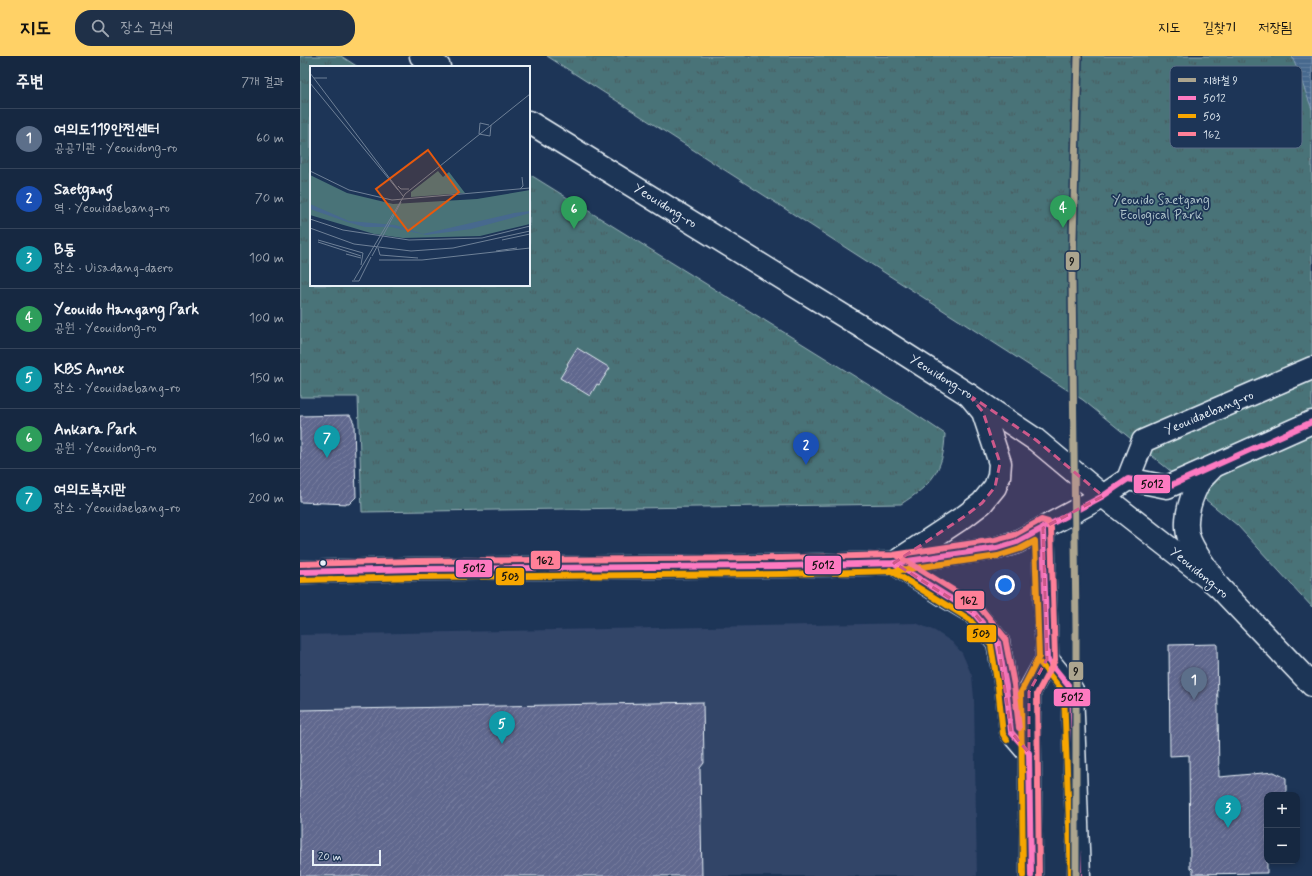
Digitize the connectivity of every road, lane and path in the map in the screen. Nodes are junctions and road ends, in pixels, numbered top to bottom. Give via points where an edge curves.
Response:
1 (422, 56) edge
2 (437, 66) edge
3 (530, 123) edge
4 (1312, 368) edge
5 (969, 395) junction
6 (1312, 422) edge
7 (1128, 479) junction
8 (1195, 480) junction
9 (1103, 496) junction
10 (1043, 528) junction
11 (894, 563) junction
12 (300, 572) edge
13 (1218, 586) junction
14 (1047, 659) junction
15 (1312, 685) edge
16 (1029, 752) junction
17 (1031, 876) edge
18 (1079, 876) edge

1 - 2 main road
3 - 5 main road, Yeouidong-ro
4 - 7 main road, Yeouidaebang-ro via 1143,441
5 - 9 main road, Yeouidong-ro via 1036,440
5 - 11 main road via 983,412 1000,463 995,487 982,503 965,516
6 - 8 main road via 1214,466
7 - 8 main road via 1167,487
7 - 9 main road
8 - 13 main road via 1186,527 1193,547
9 - 10 main road
9 - 13 main road, Yeouidong-ro
10 - 11 main road via 1017,542 997,548
10 - 14 main road
11 - 12 main road
11 - 16 main road via 974,613 998,642 1011,732
13 - 15 main road, Yeouidong-ro
14 - 16 main road via 1029,692
14 - 18 main road via 1072,690
16 - 17 main road

